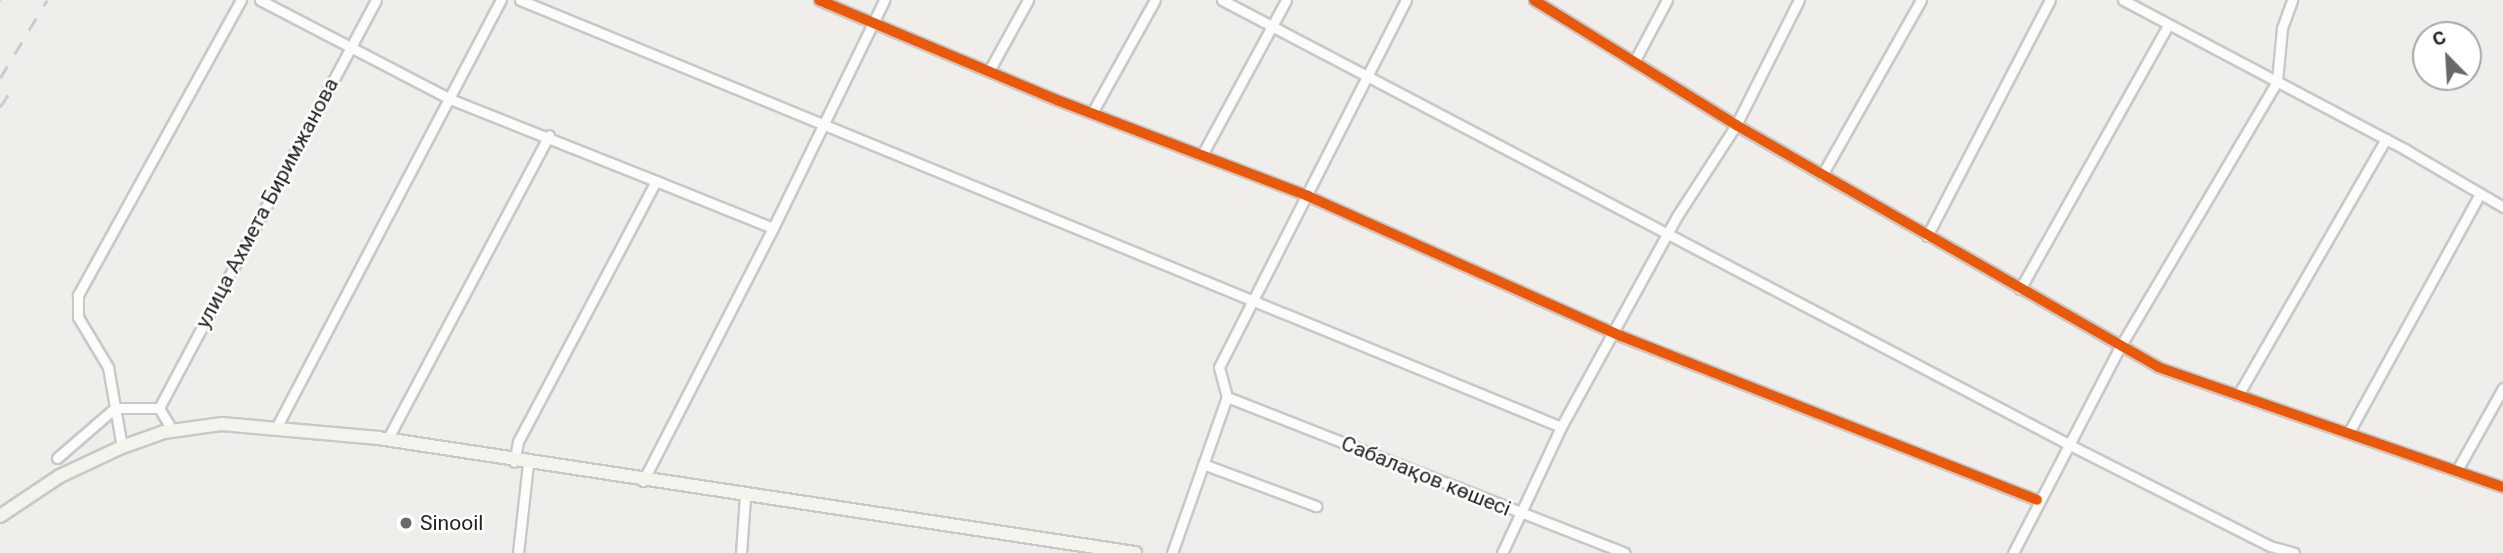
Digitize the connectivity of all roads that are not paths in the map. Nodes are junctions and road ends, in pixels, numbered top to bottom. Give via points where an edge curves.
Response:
1 (241, 0) edge
2 (260, 0) edge
3 (376, 0) edge
4 (501, 0) edge
5 (520, 0) edge
6 (819, 0) edge
7 (884, 0) edge
8 (1028, 0) edge
9 (1155, 0) edge
10 (1222, 0) edge
11 (1286, 0) edge
12 (1406, 0) edge
13 (1534, 0) edge
14 (1667, 0) edge
15 (1800, 0) edge
16 (1921, 0) edge
17 (2050, 0) edge
18 (2123, 0) edge
19 (2292, 0) edge
20 (873, 22) junction
21 (2168, 25) junction
22 (1271, 27) junction
23 (348, 49) junction
24 (1634, 62) junction
25 (989, 71) junction
26 (1369, 76) junction
27 (2277, 81) junction
28 (450, 99) junction
29 (1092, 113) junction
30 (1736, 125) junction
31 (825, 127) junction
32 (549, 135) junction
33 (2386, 139) junction
34 (1202, 155) junction
35 (1822, 175) junction
36 (656, 181) junction
37 (2480, 194) junction
38 (1308, 196) junction
39 (2503, 207) edge
40 (773, 228) junction
41 (1666, 236) junction
42 (1927, 236) junction
43 (2020, 289) junction
44 (1253, 300) junction
45 (1615, 333) junction
46 (2120, 347) junction
47 (2503, 388) edge
48 (2238, 395) junction
49 (1227, 397) junction
50 (115, 408) junction
51 (159, 408) junction
52 (1561, 426) junction
53 (276, 428) junction
54 (172, 430) junction
55 (2349, 432) junction
56 (387, 440) junction
57 (2066, 443) junction
58 (122, 447) junction
59 (57, 458) dead end
60 (514, 462) junction
61 (528, 464) junction
62 (1203, 464) junction
63 (2457, 470) junction
64 (643, 481) junction
65 (2503, 486) edge
66 (745, 497) junction
67 (2037, 500) junction
68 (1316, 506) dead end
69 (1521, 514) junction
70 (0, 516) edge
71 (518, 553) edge
72 (741, 553) edge
73 (1135, 553) edge
74 (1172, 553) edge
75 (1502, 553) edge
76 (1625, 553) edge
77 (2013, 553) edge
78 (2294, 553) edge

1 - 50 street via 78,295 78,317 108,367
2 - 23 street
3 - 23 street, улица Ахмета Биримжанова
4 - 28 street
5 - 31 street
6 - 20 street
7 - 20 street
8 - 25 street
9 - 29 street
10 - 22 street
11 - 22 street
12 - 26 street
13 - 24 street
14 - 24 street
15 - 30 street
16 - 35 street
17 - 42 street
18 - 21 street
19 - 27 street via 2282,28
20 - 25 street
20 - 31 street
21 - 27 street
21 - 43 street
22 - 26 street
22 - 34 street
23 - 28 street
23 - 51 street, улица Ахмета Биримжанова
24 - 30 street
25 - 29 street
26 - 38 street
26 - 41 street
27 - 33 street
27 - 46 street
28 - 32 street
28 - 53 street
29 - 34 street
30 - 35 street
30 - 41 street
31 - 40 street
31 - 44 street
32 - 36 street
32 - 56 street
33 - 37 street
33 - 48 street
34 - 38 street
35 - 42 street
36 - 40 street
36 - 60 street via 518,442
37 - 39 street
37 - 55 street
38 - 44 street
38 - 45 street
40 - 64 street
41 - 45 street
41 - 57 street
42 - 43 street
43 - 46 street
44 - 49 street via 1219,367
44 - 52 street
45 - 52 street
45 - 67 street
46 - 48 street via 2158,367
46 - 57 street
47 - 63 street
48 - 55 street
49 - 62 street
49 - 69 street, Сабалақов көшесі
50 - 51 street
50 - 58 street
50 - 59 street
51 - 54 street
52 - 69 street
53 - 54 main road via 222,424
53 - 56 main road
54 - 58 main road
55 - 63 street
56 - 60 main road
57 - 67 street
57 - 78 street via 2270,546
58 - 70 main road via 60,476
60 - 61 main road
61 - 64 main road
61 - 71 street
62 - 68 street
62 - 74 street
63 - 65 street
64 - 66 main road
66 - 72 street
66 - 73 main road
67 - 77 street
69 - 75 street
69 - 76 street, Сабалақов көшесі

